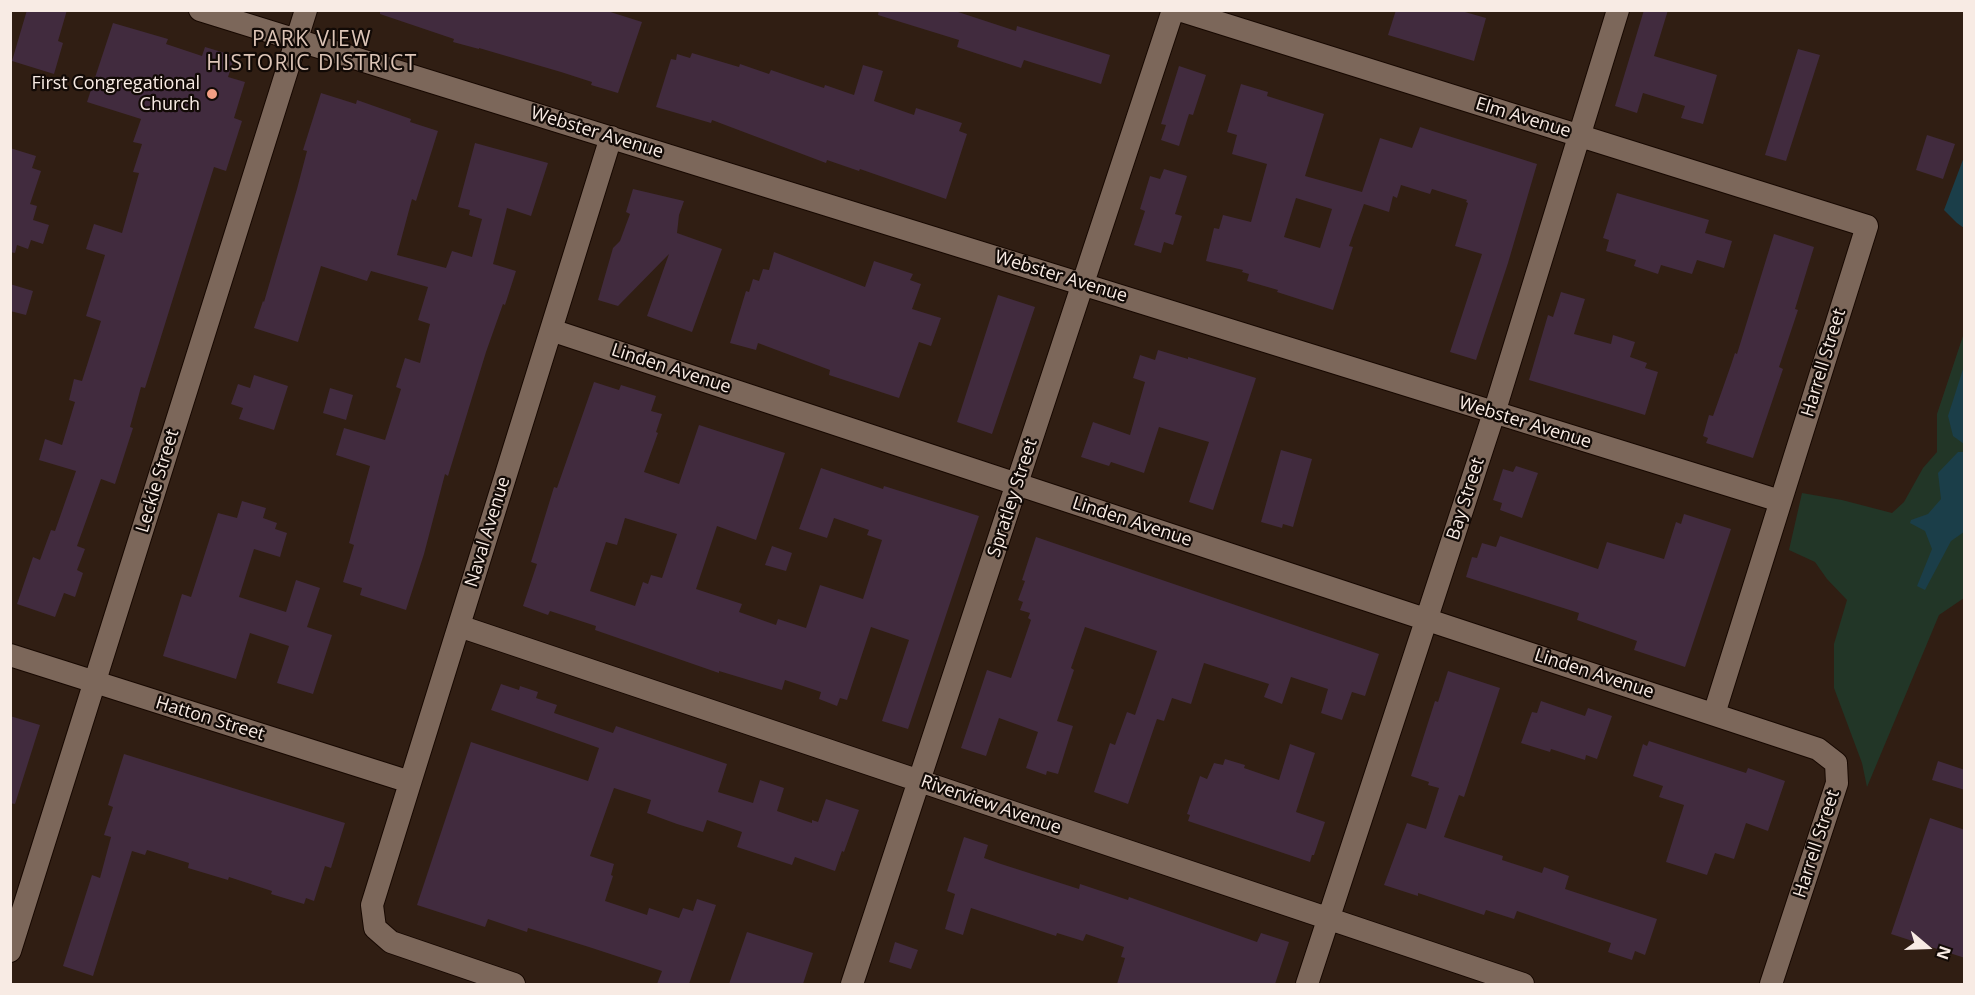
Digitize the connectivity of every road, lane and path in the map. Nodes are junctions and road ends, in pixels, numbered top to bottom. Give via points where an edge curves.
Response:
1 (200, 10) edge
2 (306, 10) edge
3 (1173, 10) edge
4 (1179, 10) edge
5 (1618, 10) edge
6 (296, 41) junction
7 (1578, 135) junction
8 (611, 138) junction
9 (1867, 226) joint
10 (1083, 284) junction
11 (551, 330) junction
12 (1494, 413) junction
13 (1018, 484) junction
14 (1780, 501) junction
15 (1427, 619) junction
16 (459, 626) junction
17 (10, 656) edge
18 (95, 682) junction
19 (1714, 714) junction
20 (919, 781) junction
21 (410, 782) junction
22 (1329, 919) junction
23 (10, 951) edge
24 (514, 984) edge
25 (852, 984) edge
26 (1307, 984) edge
27 (1523, 984) edge
28 (1771, 984) edge

1 - 6 street, Webster Avenue
2 - 6 street, Leckie Street
3 - 10 street, Spratley Street
4 - 7 street, Elm Avenue
5 - 7 street, Bay Street
6 - 8 street, Webster Avenue
6 - 18 street, Leckie Street
7 - 9 street, Elm Avenue
7 - 12 street, Bay Street
8 - 10 street, Webster Avenue
8 - 11 street, Naval Avenue
9 - 14 street, Harrell Street
10 - 12 street, Webster Avenue
10 - 13 street, Spratley Street
11 - 13 street, Linden Avenue
11 - 16 street, Naval Avenue
12 - 14 street, Webster Avenue
12 - 15 street, Bay Street
13 - 15 street, Linden Avenue
13 - 20 street, Spratley Street
14 - 19 street
15 - 19 street, Linden Avenue
15 - 22 street, Bay Street
16 - 20 street, Riverview Avenue
16 - 21 street, Naval Avenue
17 - 18 street, Hatton Street
18 - 21 street, Hatton Street
18 - 23 street, Leckie Street
19 - 28 street, Harrell Street via 1818,749 1836,763 1837,783
20 - 22 street, Riverview Avenue
20 - 25 street, Spratley Street
21 - 24 street, Naval Avenue via 372,905 375,928 391,942
22 - 26 street, Bay Street
22 - 27 street, Riverview Avenue

